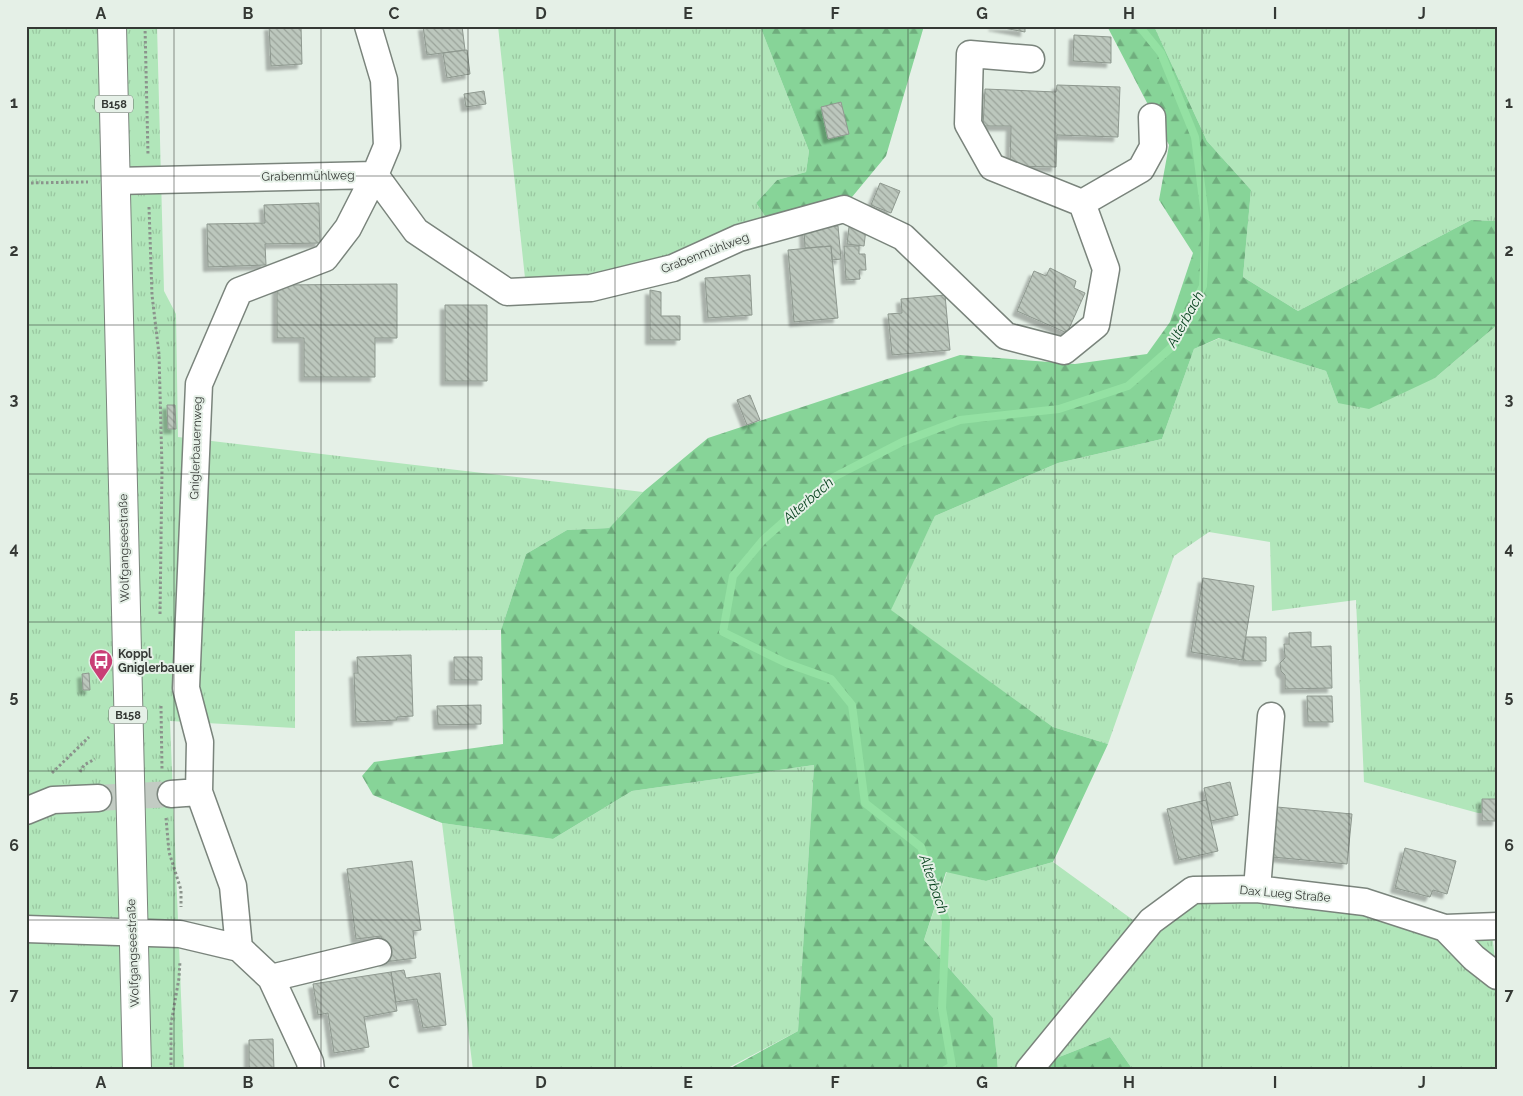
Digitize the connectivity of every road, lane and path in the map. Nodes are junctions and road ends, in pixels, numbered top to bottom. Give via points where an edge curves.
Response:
1 (112, 26) edge
2 (145, 26) edge
3 (368, 26) edge
4 (1031, 59) dead end
5 (1152, 117) dead end
6 (374, 175) junction
7 (148, 180) junction
8 (116, 181) junction
9 (26, 184) edge
10 (1082, 203) junction
11 (160, 623) dead end
12 (161, 699) dead end
13 (1271, 716) dead end
14 (89, 737) dead end
15 (47, 778) dead end
16 (199, 792) junction
17 (166, 795) junction
18 (98, 798) tunnel mouth
19 (26, 811) edge
20 (1258, 889) junction
21 (1497, 926) edge
22 (1445, 928) junction
23 (26, 929) edge
24 (132, 931) junction
25 (180, 934) junction
26 (239, 948) junction
27 (378, 952) dead end
28 (1497, 976) edge
29 (271, 978) junction
30 (137, 1070) edge
31 (171, 1070) edge
32 (311, 1070) edge
33 (1029, 1070) edge

1 - 8 main road, Wolfgangseestraße / B158
2 - 7 path
3 - 6 street, Gniglerbauernweg via 384,80 387,146
4 - 10 street via 970,54 968,124 992,167
5 - 10 street via 1153,147 1141,169
6 - 7 street, Grabenmühlweg
6 - 10 street, Grabenmühlweg via 416,232 507,292 591,288 673,268 738,238 844,209 903,237 1006,336 1064,351 1096,325 1106,269
6 - 16 street, Gniglerbauernweg via 348,228 325,258 239,292 199,384 186,688 200,742
7 - 8 street, Grabenmühlweg
7 - 11 path via 152,295 159,354 162,468
8 - 9 path
8 - 24 main road, Wolfgangseestraße / B158
12 - 17 path
13 - 20 street
14 - 15 path
16 - 17 street
16 - 26 street, Gniglerbauernweg via 233,886
17 - 25 path via 169,852 181,890
18 - 19 street via 53,800
20 - 22 street, Dax Lueg Straße via 1365,902
20 - 33 street, Dax Lueg Straße via 1193,890 1151,921
21 - 22 street, Dax Lueg Straße
22 - 28 street
23 - 24 street
24 - 25 street
24 - 30 main road, Wolfgangseestraße / B158
25 - 26 street
25 - 31 path via 179,978 171,1024
26 - 29 street
27 - 29 street
29 - 32 street

